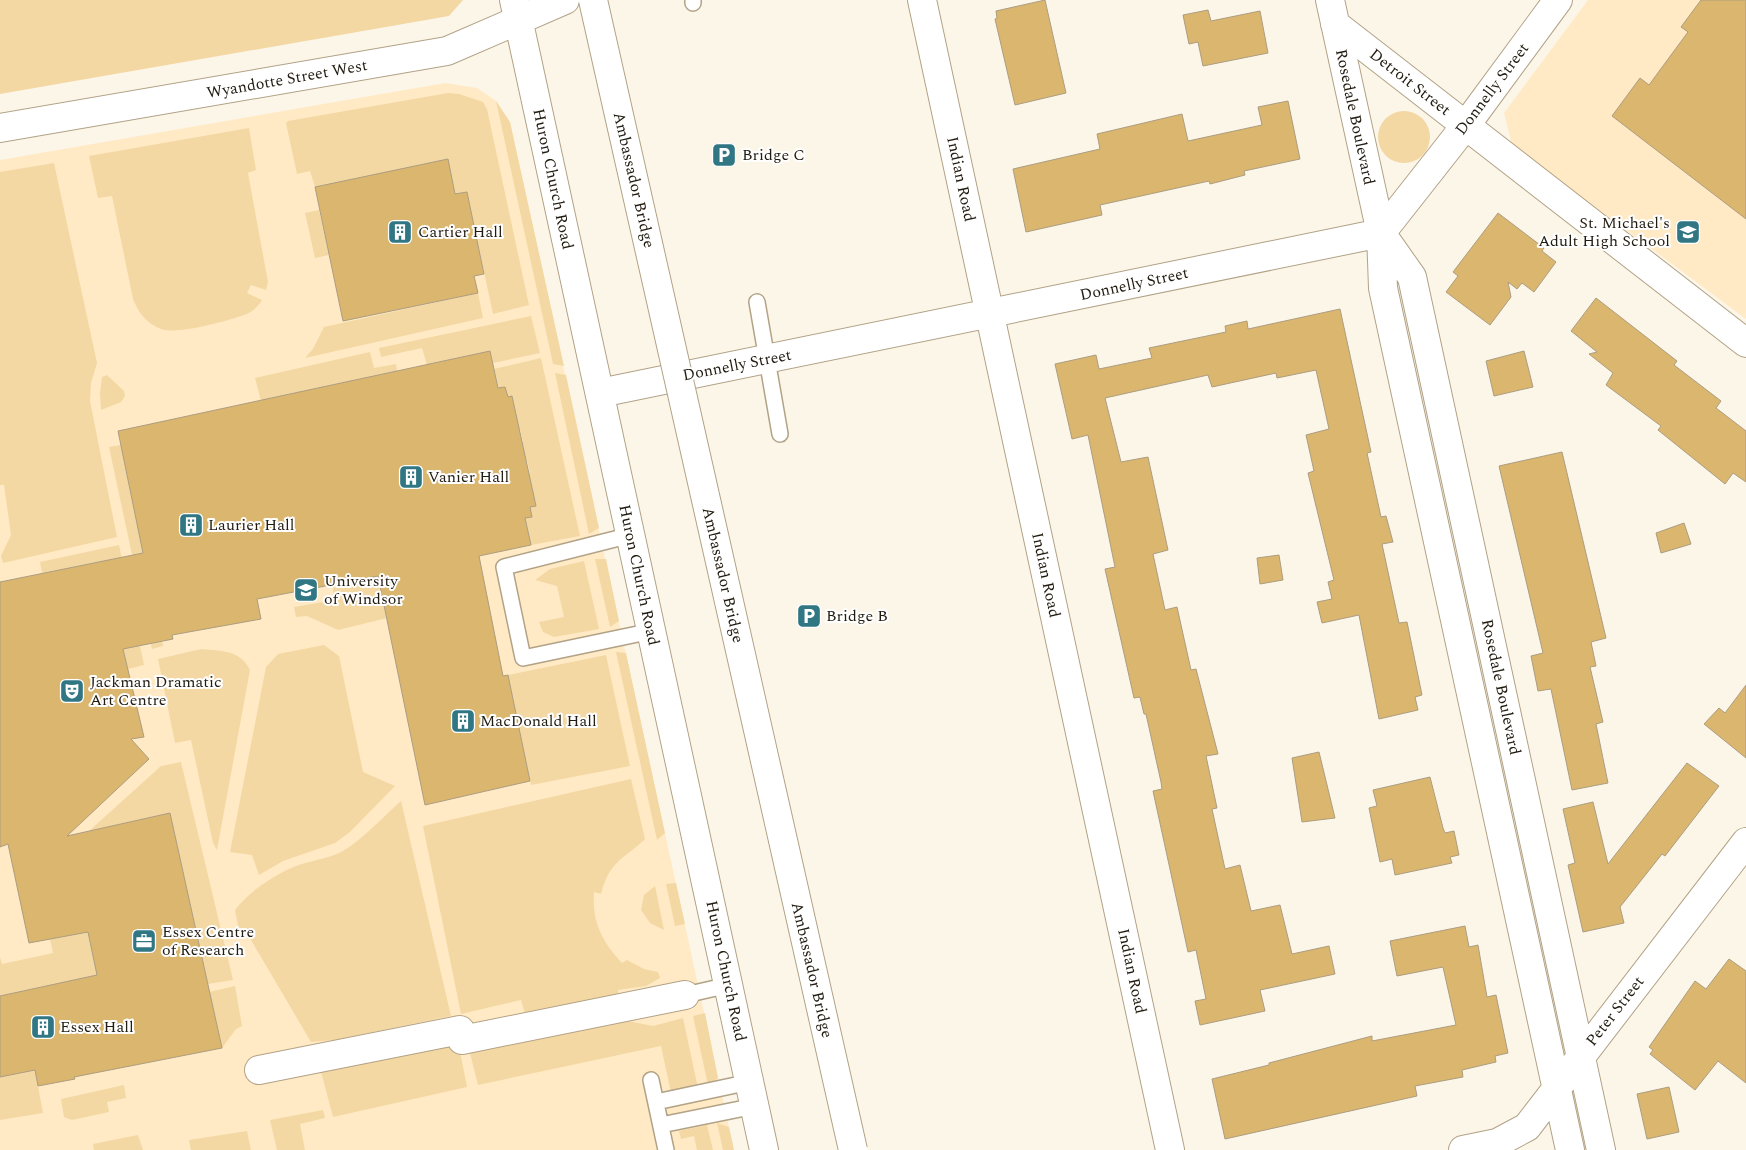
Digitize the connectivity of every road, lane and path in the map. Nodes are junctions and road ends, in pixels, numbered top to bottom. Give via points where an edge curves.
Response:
1 (564, 0) edge
2 (593, 0) edge
3 (922, 0) edge
4 (1558, 0) edge
5 (516, 10) edge
6 (1332, 12) edge
7 (1466, 126) junction
8 (0, 128) edge
9 (1381, 233) junction
10 (757, 302) dead end
11 (990, 313) junction
12 (1746, 343) edge
13 (767, 359) junction
14 (600, 393) junction
15 (780, 434) dead end
16 (1454, 472) junction
17 (1425, 480) junction
18 (631, 535) junction
19 (652, 631) junction
20 (1494, 656) junction
21 (1465, 665) junction
22 (1533, 836) junction
23 (1746, 842) edge
24 (1504, 844) junction
25 (728, 986) junction
26 (685, 995) joint
27 (1581, 1056) junction
28 (259, 1070) dead end
29 (651, 1080) dead end
30 (1556, 1088) junction
31 (752, 1094) junction
32 (656, 1102) junction
33 (661, 1125) junction
34 (666, 1150) edge
35 (764, 1150) edge
36 (853, 1150) edge
37 (1170, 1150) edge
38 (1463, 1150) edge
39 (1570, 1150) edge
40 (1601, 1150) edge

1 - 5 main road, Wyandotte Street West
2 - 36 main road, Ambassador Bridge, bridge
3 - 11 main road, Indian Road
4 - 7 main road, Donnelly Street
5 - 8 main road, Wyandotte Street West via 446,51
5 - 14 main road, Huron Church Road
6 - 7 main road, Detroit Street
6 - 9 main road, Rosedale Boulevard
7 - 9 main road, Donnelly Street
7 - 12 main road, Detroit Street
9 - 11 main road, Donnelly Street
9 - 16 main road, Rosedale Boulevard via 1412,277
9 - 17 main road, Rosedale Boulevard via 1383,288
10 - 13 lane
11 - 13 main road, Donnelly Street
11 - 37 main road, Indian Road
13 - 14 main road, Donnelly Street
13 - 15 lane
14 - 18 main road, Huron Church Road
16 - 17 lane
16 - 20 main road, Rosedale Boulevard
17 - 21 main road, Rosedale Boulevard
18 - 19 main road, Huron Church Road
18 - 19 lane via 504,567 523,658
19 - 25 main road, Huron Church Road
20 - 21 lane
20 - 22 main road, Rosedale Boulevard
21 - 24 main road, Rosedale Boulevard
22 - 24 lane
22 - 27 main road, Rosedale Boulevard
23 - 27 main road, Peter Street
24 - 30 main road, Rosedale Boulevard
25 - 26 lane
25 - 31 main road, Huron Church Road
26 - 28 main road via 462,1040 460,1030
27 - 30 main road, Peter Street
27 - 40 main road, Rosedale Boulevard
29 - 32 lane
30 - 38 main road, Peter Street via 1527,1127 1497,1143
30 - 39 main road, Rosedale Boulevard
31 - 32 lane
31 - 33 lane
31 - 35 main road, Huron Church Road
32 - 33 lane
33 - 34 lane

